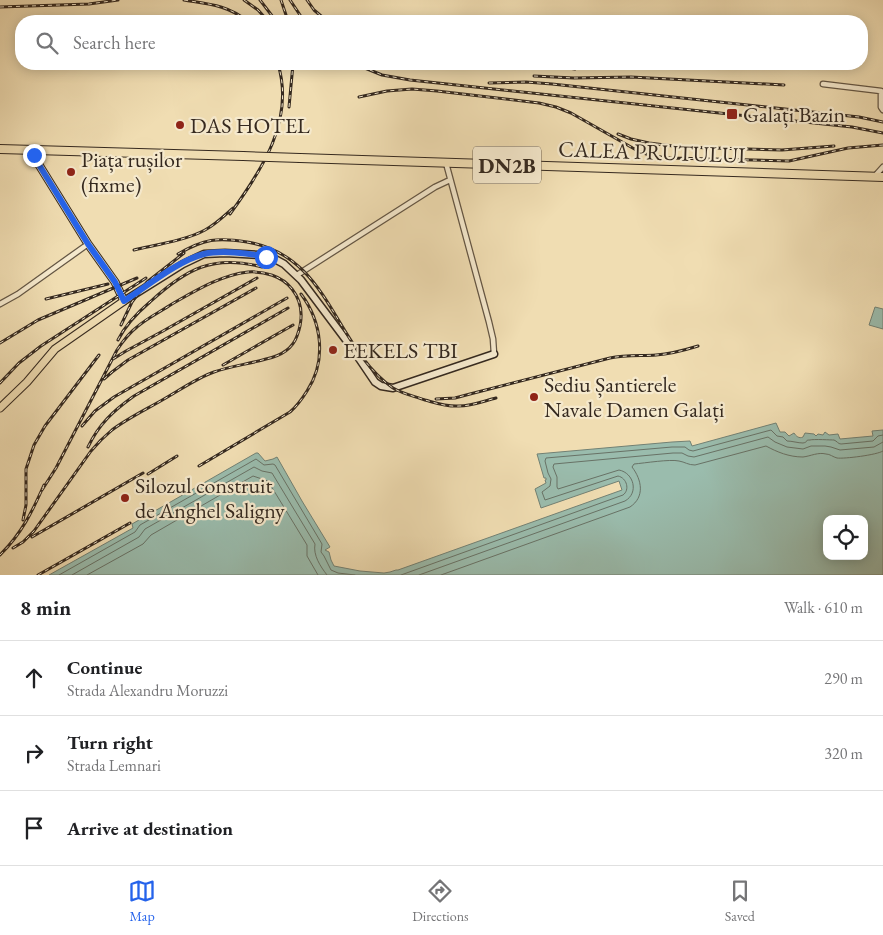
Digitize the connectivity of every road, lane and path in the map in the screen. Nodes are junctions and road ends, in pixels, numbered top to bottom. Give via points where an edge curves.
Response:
1 (823, 84) dead end
2 (883, 110) edge
3 (0, 149) edge
4 (34, 150) junction
5 (446, 163) junction
6 (883, 167) edge
7 (874, 177) junction
8 (883, 177) edge
9 (450, 180) junction
10 (883, 182) edge
11 (88, 244) junction
12 (297, 275) junction
13 (124, 301) junction
14 (0, 304) edge
15 (494, 354) joint
16 (0, 408) edge

1 - 2 street via 881,91
3 - 4 highway, CALEA PRUTULUI / DN2B
4 - 5 highway, CALEA PRUTULUI / DN2B, bridge
4 - 11 main road via 36,160
5 - 7 highway, CALEA PRUTULUI / DN2B
5 - 9 street
6 - 7 street
7 - 8 highway, CALEA PRUTULUI / DN2B
7 - 10 highway
9 - 12 street
9 - 15 street via 491,330
11 - 13 main road via 115,282
11 - 14 street
12 - 13 street via 273,258 208,253 195,257
12 - 15 street via 381,386 393,388
13 - 16 main road via 55,349

